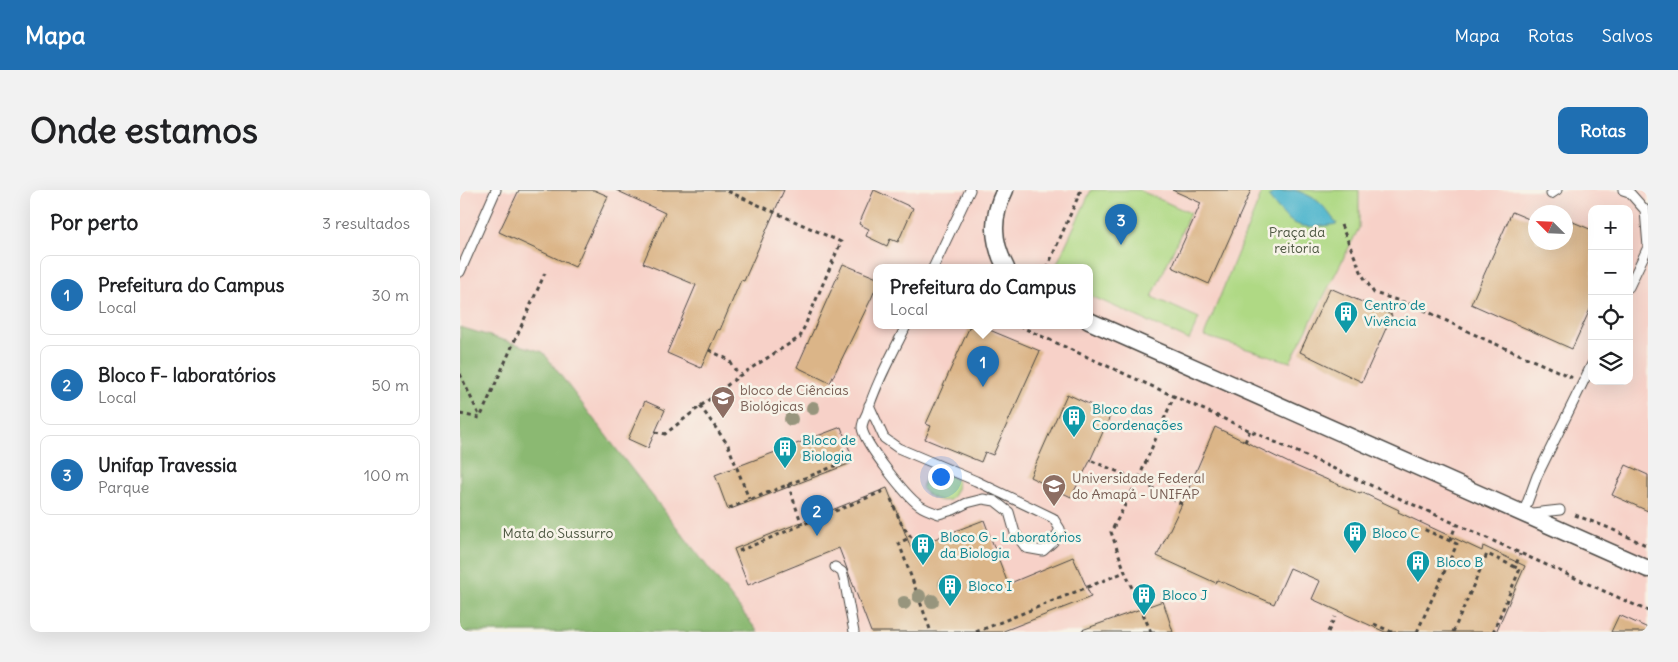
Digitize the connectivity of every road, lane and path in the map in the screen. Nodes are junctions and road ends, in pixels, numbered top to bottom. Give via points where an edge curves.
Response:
1 (496, 190) edge
2 (725, 190) edge
3 (970, 190) edge
4 (1005, 190) edge
5 (1081, 190) edge
6 (1623, 190) edge
7 (1340, 225) dead end
8 (1648, 246) edge
9 (935, 264) edge
10 (1004, 264) edge
11 (1049, 264) edge
12 (460, 272) edge
13 (545, 273) dead end
14 (1633, 278) edge
15 (1093, 323) edge
16 (905, 329) edge
17 (1027, 329) edge
18 (709, 350) dead end
19 (1588, 372) edge
20 (460, 374) edge
21 (739, 376) junction
22 (1567, 386) dead end
23 (1174, 396) junction
24 (869, 405) junction
25 (700, 406) junction
26 (460, 414) edge
27 (480, 418) junction
28 (1250, 430) junction
29 (655, 432) dead end
30 (1245, 442) dead end
31 (850, 460) dead end
32 (1092, 461) dead end
33 (1138, 480) junction
34 (788, 484) junction
35 (749, 499) junction
36 (1182, 504) dead end
37 (728, 508) dead end
38 (1560, 510) joint
39 (1523, 514) junction
40 (802, 525) junction
41 (1456, 525) junction
42 (1421, 528) dead end
43 (1450, 541) junction
44 (1648, 546) edge
45 (739, 551) dead end
46 (1520, 554) junction
47 (835, 567) dead end
48 (1515, 567) junction
49 (1648, 569) edge
50 (1126, 572) junction
51 (1648, 611) edge
52 (1336, 617) dead end
53 (1374, 624) dead end
54 (854, 632) edge
55 (931, 632) edge
56 (976, 632) edge
57 (1151, 632) edge
58 (1328, 632) edge
59 (1392, 632) edge
60 (1417, 632) edge
61 (1452, 632) edge
62 (1493, 632) edge

1 - 12 lane
2 - 21 path via 841,242 800,337
3 - 9 lane
4 - 10 street via 996,218 995,239
5 - 11 path
6 - 8 lane via 1629,192 1645,210
7 - 22 path via 1374,293 1416,306 1571,377
8 - 14 lane
13 - 27 path
15 - 39 street
16 - 24 lane
17 - 23 path
18 - 21 path via 729,360
19 - 39 lane via 1537,476
20 - 27 path
21 - 25 path
23 - 28 path
23 - 33 path
24 - 24 lane via 862,428 868,441 898,486 919,505 940,514 967,503 995,500 1008,512 1015,533 1026,548 1043,551 1053,542 1060,529 1053,518 898,448 884,438
25 - 29 path via 665,434
25 - 35 path via 728,445
26 - 27 path
28 - 30 path
28 - 41 path
31 - 34 path
32 - 33 path
33 - 36 path
33 - 50 path via 1111,532
34 - 35 path
34 - 40 path
35 - 37 path
38 - 39 lane
38 - 44 path
39 - 49 street
40 - 45 path
40 - 55 path via 888,489 901,522 911,537 898,543
41 - 43 path
41 - 46 path
42 - 43 path
43 - 60 path via 1456,544
46 - 48 path
46 - 51 path
47 - 54 lane via 844,578
48 - 61 path via 1487,554
48 - 62 path via 1520,569
50 - 56 path
50 - 57 path
52 - 58 path
53 - 59 path

